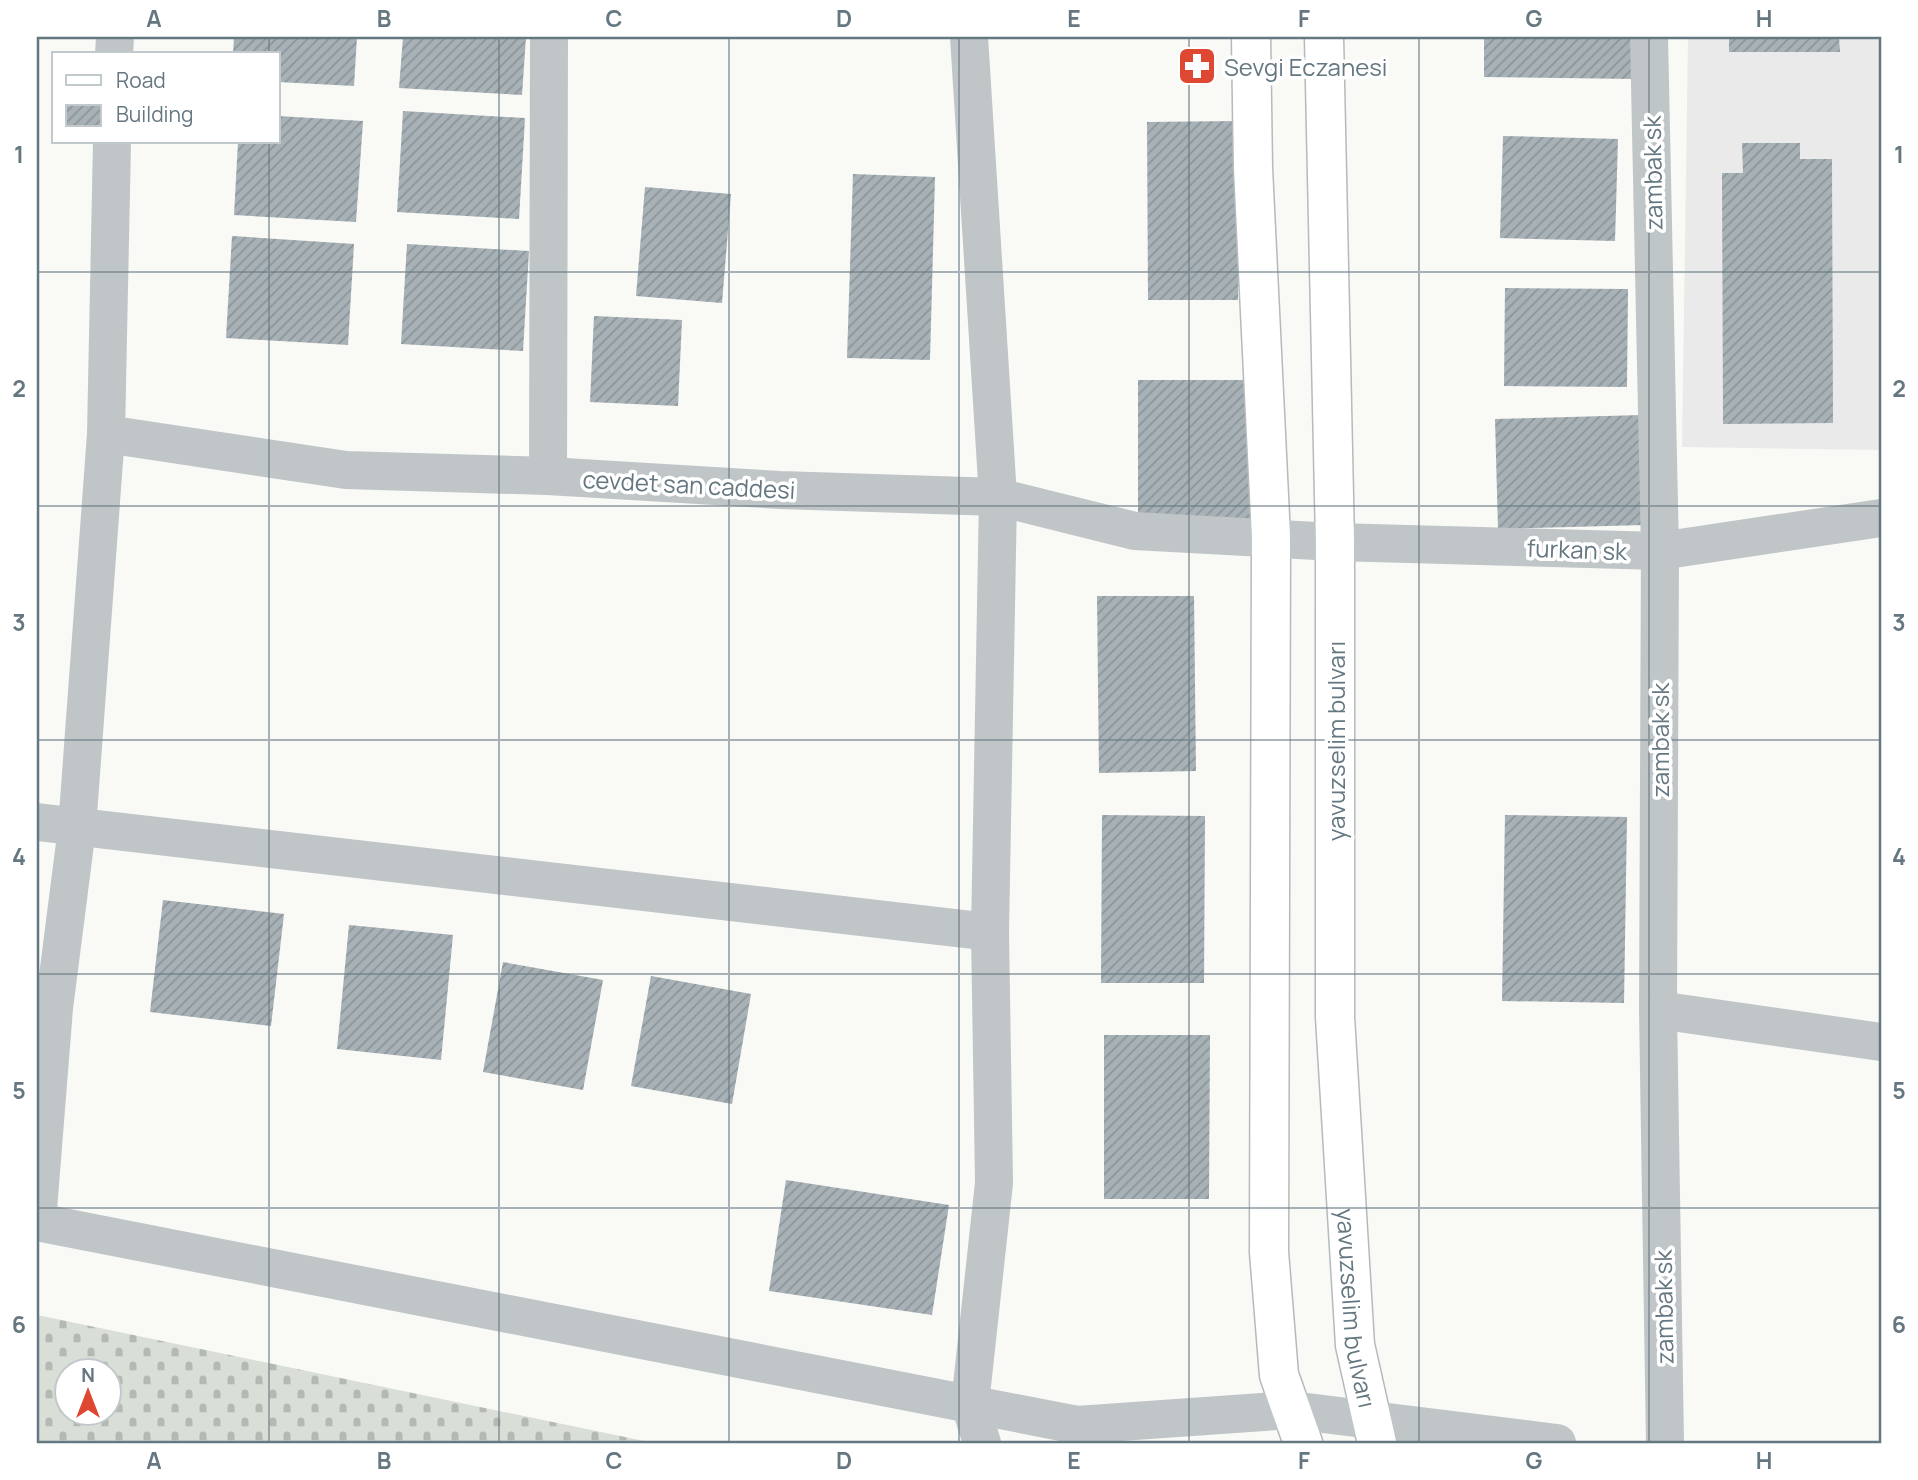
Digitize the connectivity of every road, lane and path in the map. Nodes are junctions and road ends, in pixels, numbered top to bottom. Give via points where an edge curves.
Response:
1 (549, 37) edge
2 (969, 37) edge
3 (1251, 37) edge
4 (1324, 37) edge
5 (1649, 37) edge
6 (112, 144) edge
7 (106, 434) junction
8 (548, 476) junction
9 (998, 497) junction
10 (1881, 518) edge
11 (1271, 537) junction
12 (1335, 542) junction
13 (1660, 551) junction
14 (37, 822) edge
15 (77, 828) junction
16 (990, 932) junction
17 (1658, 1010) junction
18 (1881, 1042) edge
19 (37, 1222) edge
20 (970, 1404) junction
21 (1297, 1427) edge
22 (1374, 1431) edge
23 (982, 1443) edge
24 (1557, 1443) edge
25 (1665, 1443) edge

1 - 8 street
2 - 9 street
3 - 11 main road via 1253,182
4 - 12 main road, yavuzselim bulvarı
5 - 13 street, zambak sk
6 - 7 street
7 - 8 street, cevdet san caddesi via 346,470
7 - 15 street
8 - 9 street, cevdet san caddesi
9 - 11 street, cevdet san caddesi via 1135,531
9 - 16 street
10 - 13 street, furkan sk
11 - 12 street, furkan sk
11 - 21 main road via 1269,1252 1279,1375
12 - 13 street, furkan sk
12 - 22 main road, yavuzselim bulvarı via 1335,1017 1355,1345
13 - 17 street, zambak sk
14 - 15 street
15 - 16 street
15 - 19 street via 54,1008
16 - 20 street via 995,1184
17 - 18 street
17 - 25 street, zambak sk
19 - 20 street
20 - 21 street via 1077,1425
20 - 23 street
21 - 22 street
22 - 24 street

